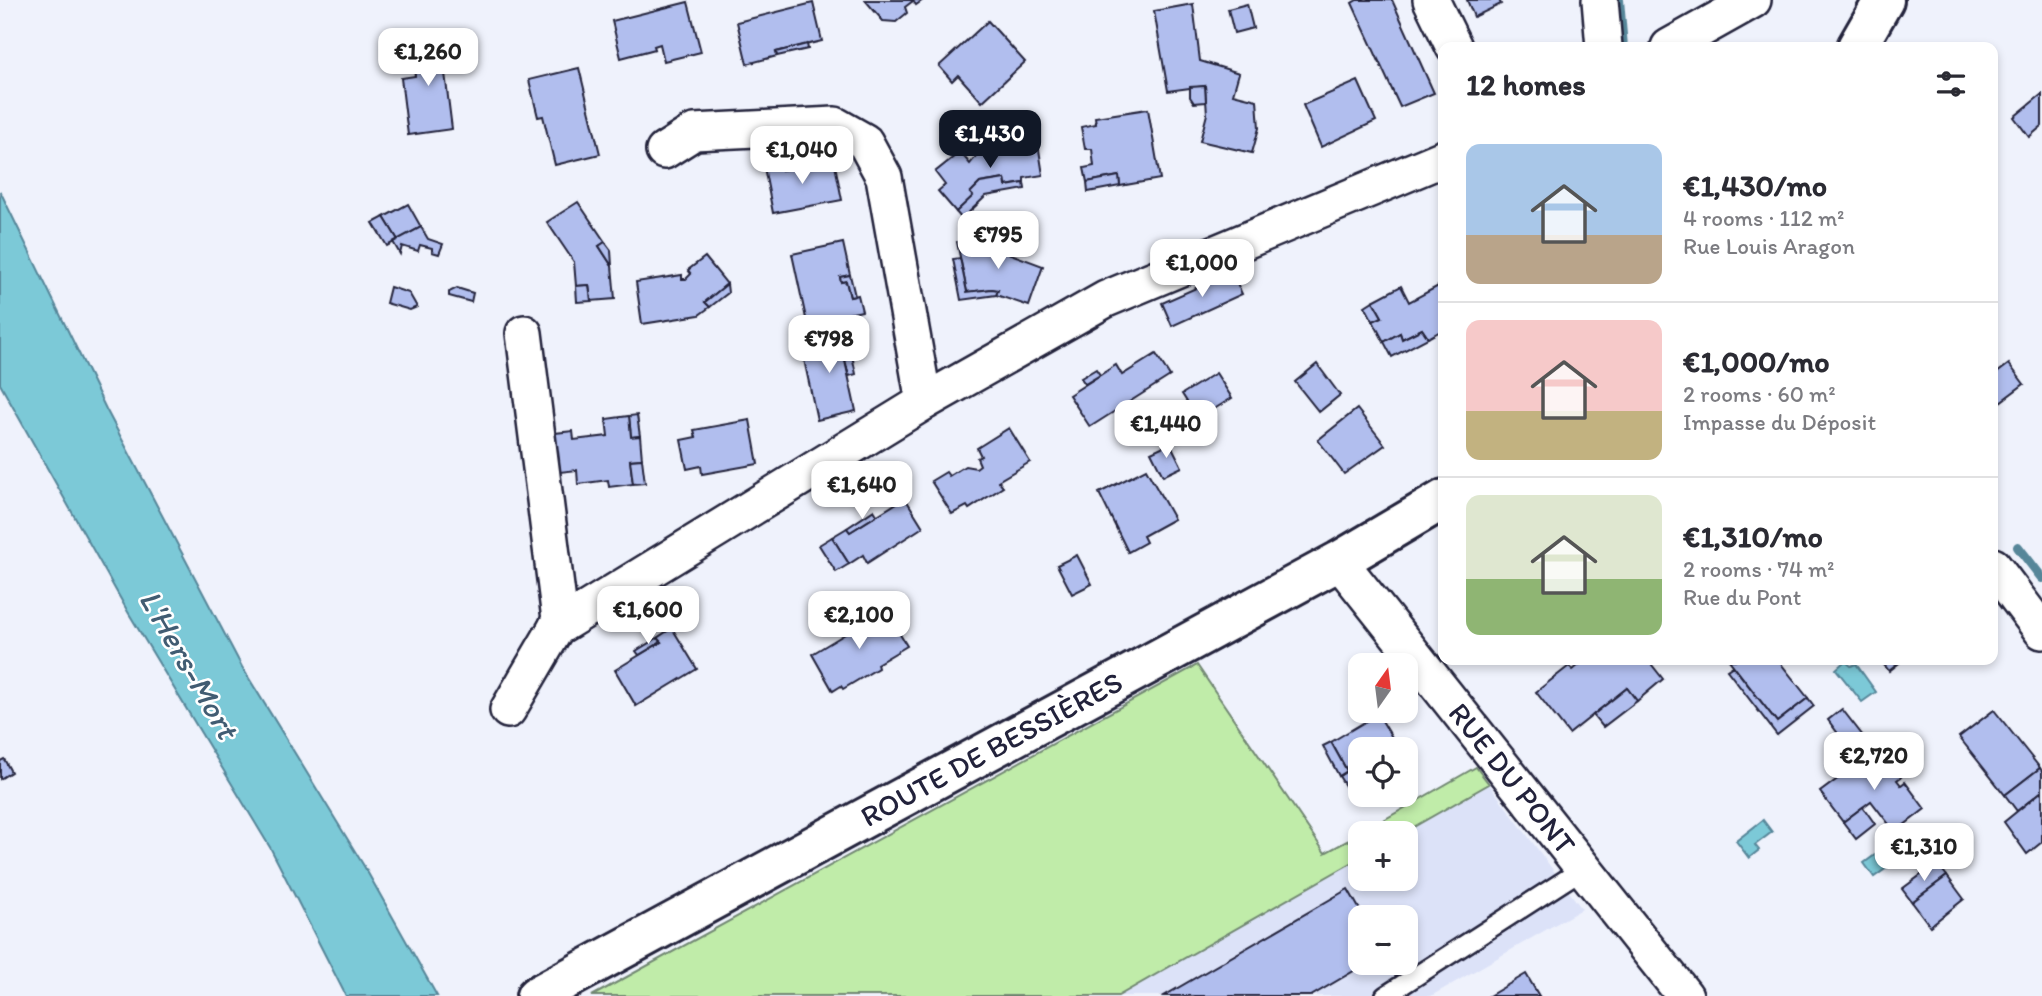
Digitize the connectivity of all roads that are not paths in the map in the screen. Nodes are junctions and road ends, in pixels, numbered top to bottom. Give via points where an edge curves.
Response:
1 (1431, 0) edge
2 (1600, 0) edge
3 (1753, 0) edge
4 (1884, 0) edge
5 (1452, 42) edge
6 (1604, 42) edge
7 (1678, 42) edge
8 (1860, 42) edge
9 (664, 151) dead end
10 (1438, 161) edge
11 (524, 333) dead end
12 (924, 402) junction
13 (1438, 503) edge
14 (1339, 561) junction
15 (1998, 573) edge
16 (556, 628) junction
17 (2042, 631) edge
18 (508, 710) dead end
19 (1584, 867) junction
20 (536, 996) edge
21 (1385, 996) edge
22 (1685, 996) edge

1 - 5 street
2 - 6 street
3 - 7 street
4 - 8 main road
9 - 12 street via 694,132 835,125 865,142 884,177
10 - 12 street via 1106,299
11 - 16 street via 560,618
12 - 16 street
13 - 14 main road, ROUTE DE BESSIÈRES
14 - 19 street, RUE DU PONT
14 - 20 main road, ROUTE DE BESSIÈRES
15 - 17 street
16 - 18 street
19 - 21 lane
19 - 22 street, RUE DU PONT

